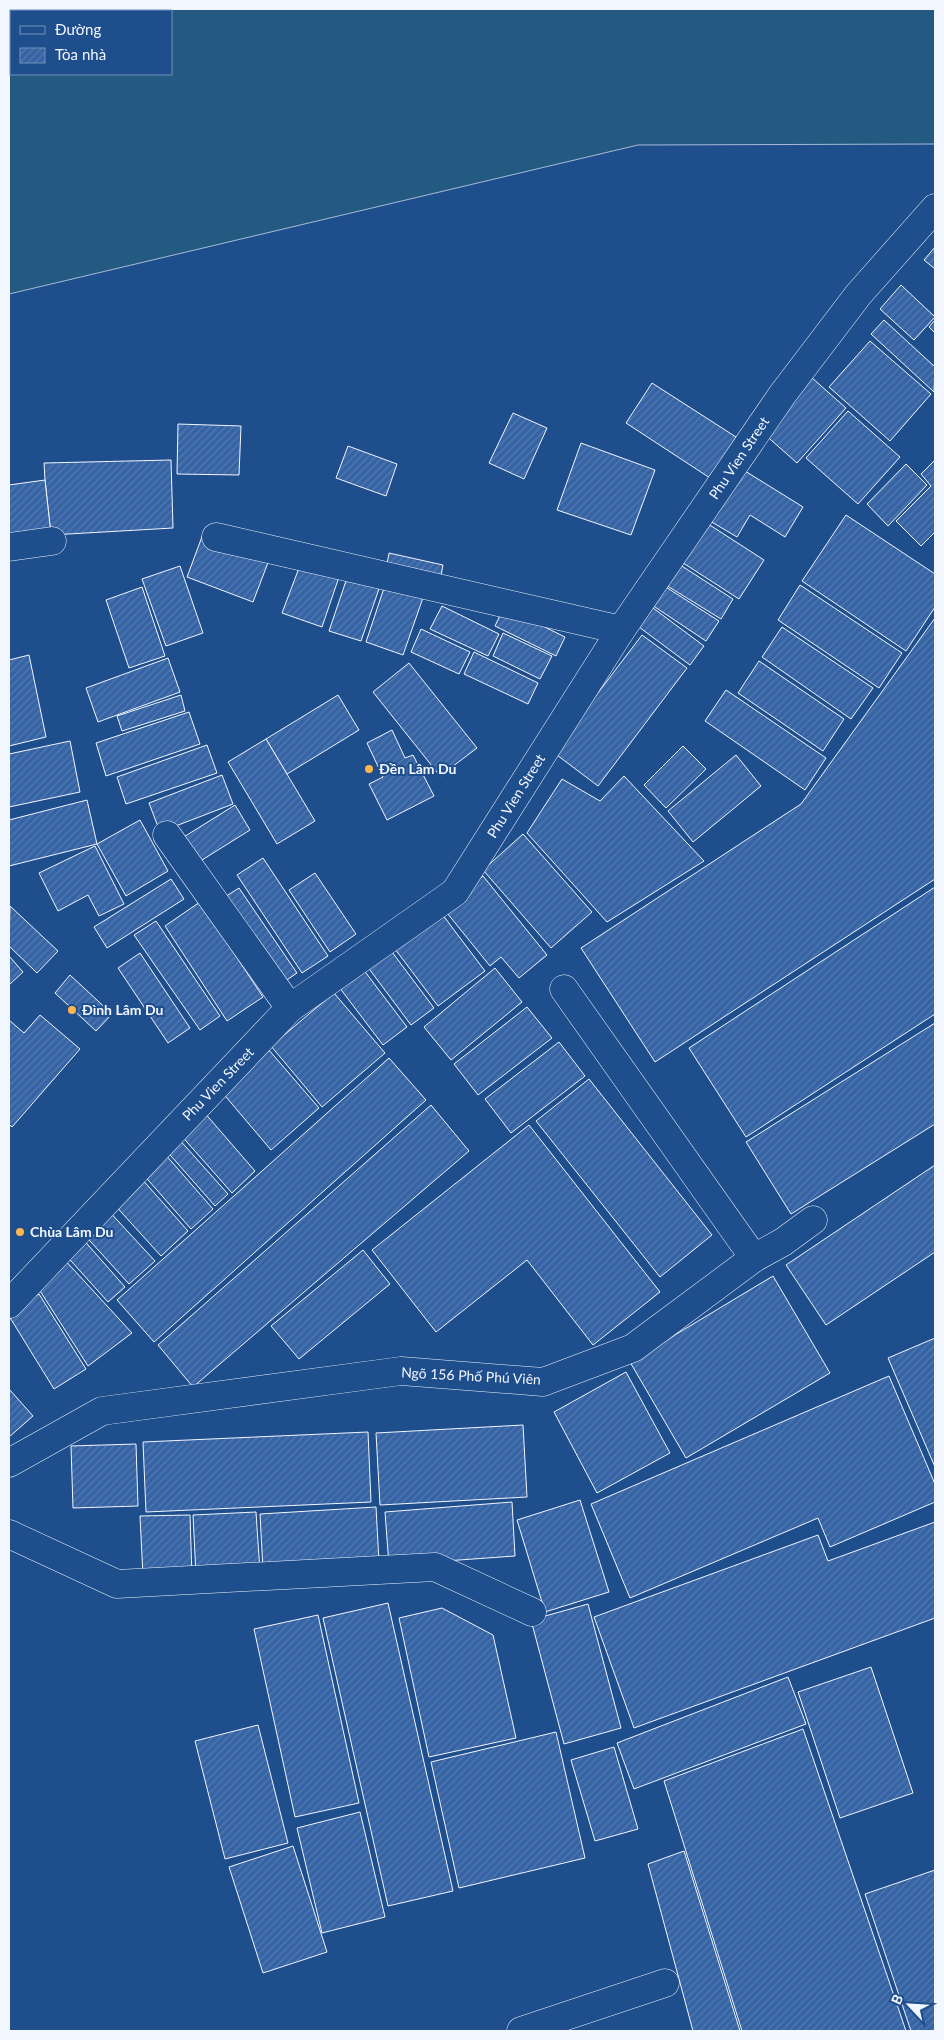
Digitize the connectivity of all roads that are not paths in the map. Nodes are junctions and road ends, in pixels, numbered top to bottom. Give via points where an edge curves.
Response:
1 (935, 208) edge
2 (216, 537) dead end
3 (52, 541) dead end
4 (9, 547) edge
5 (621, 630) junction
6 (166, 835) dead end
7 (564, 989) dead end
8 (290, 1008) junction
9 (813, 1220) dead end
10 (754, 1258) junction
11 (9, 1304) edge
12 (9, 1463) edge
13 (9, 1534) edge
14 (532, 1612) dead end
15 (665, 1983) dead end
16 (521, 2031) edge

1 - 5 street, Phu Vien Street via 858,295 782,395
2 - 5 street
3 - 4 street
5 - 8 street, Phu Vien Street via 455,892
6 - 8 street
7 - 10 street
8 - 11 street, Phu Vien Street
9 - 10 street, Ngõ 156 Phố Phú Viên
10 - 12 street, Ngõ 156 Phố Phú Viên via 632,1348 543,1382 401,1371 102,1411
13 - 14 street via 117,1584 435,1566
15 - 16 street

